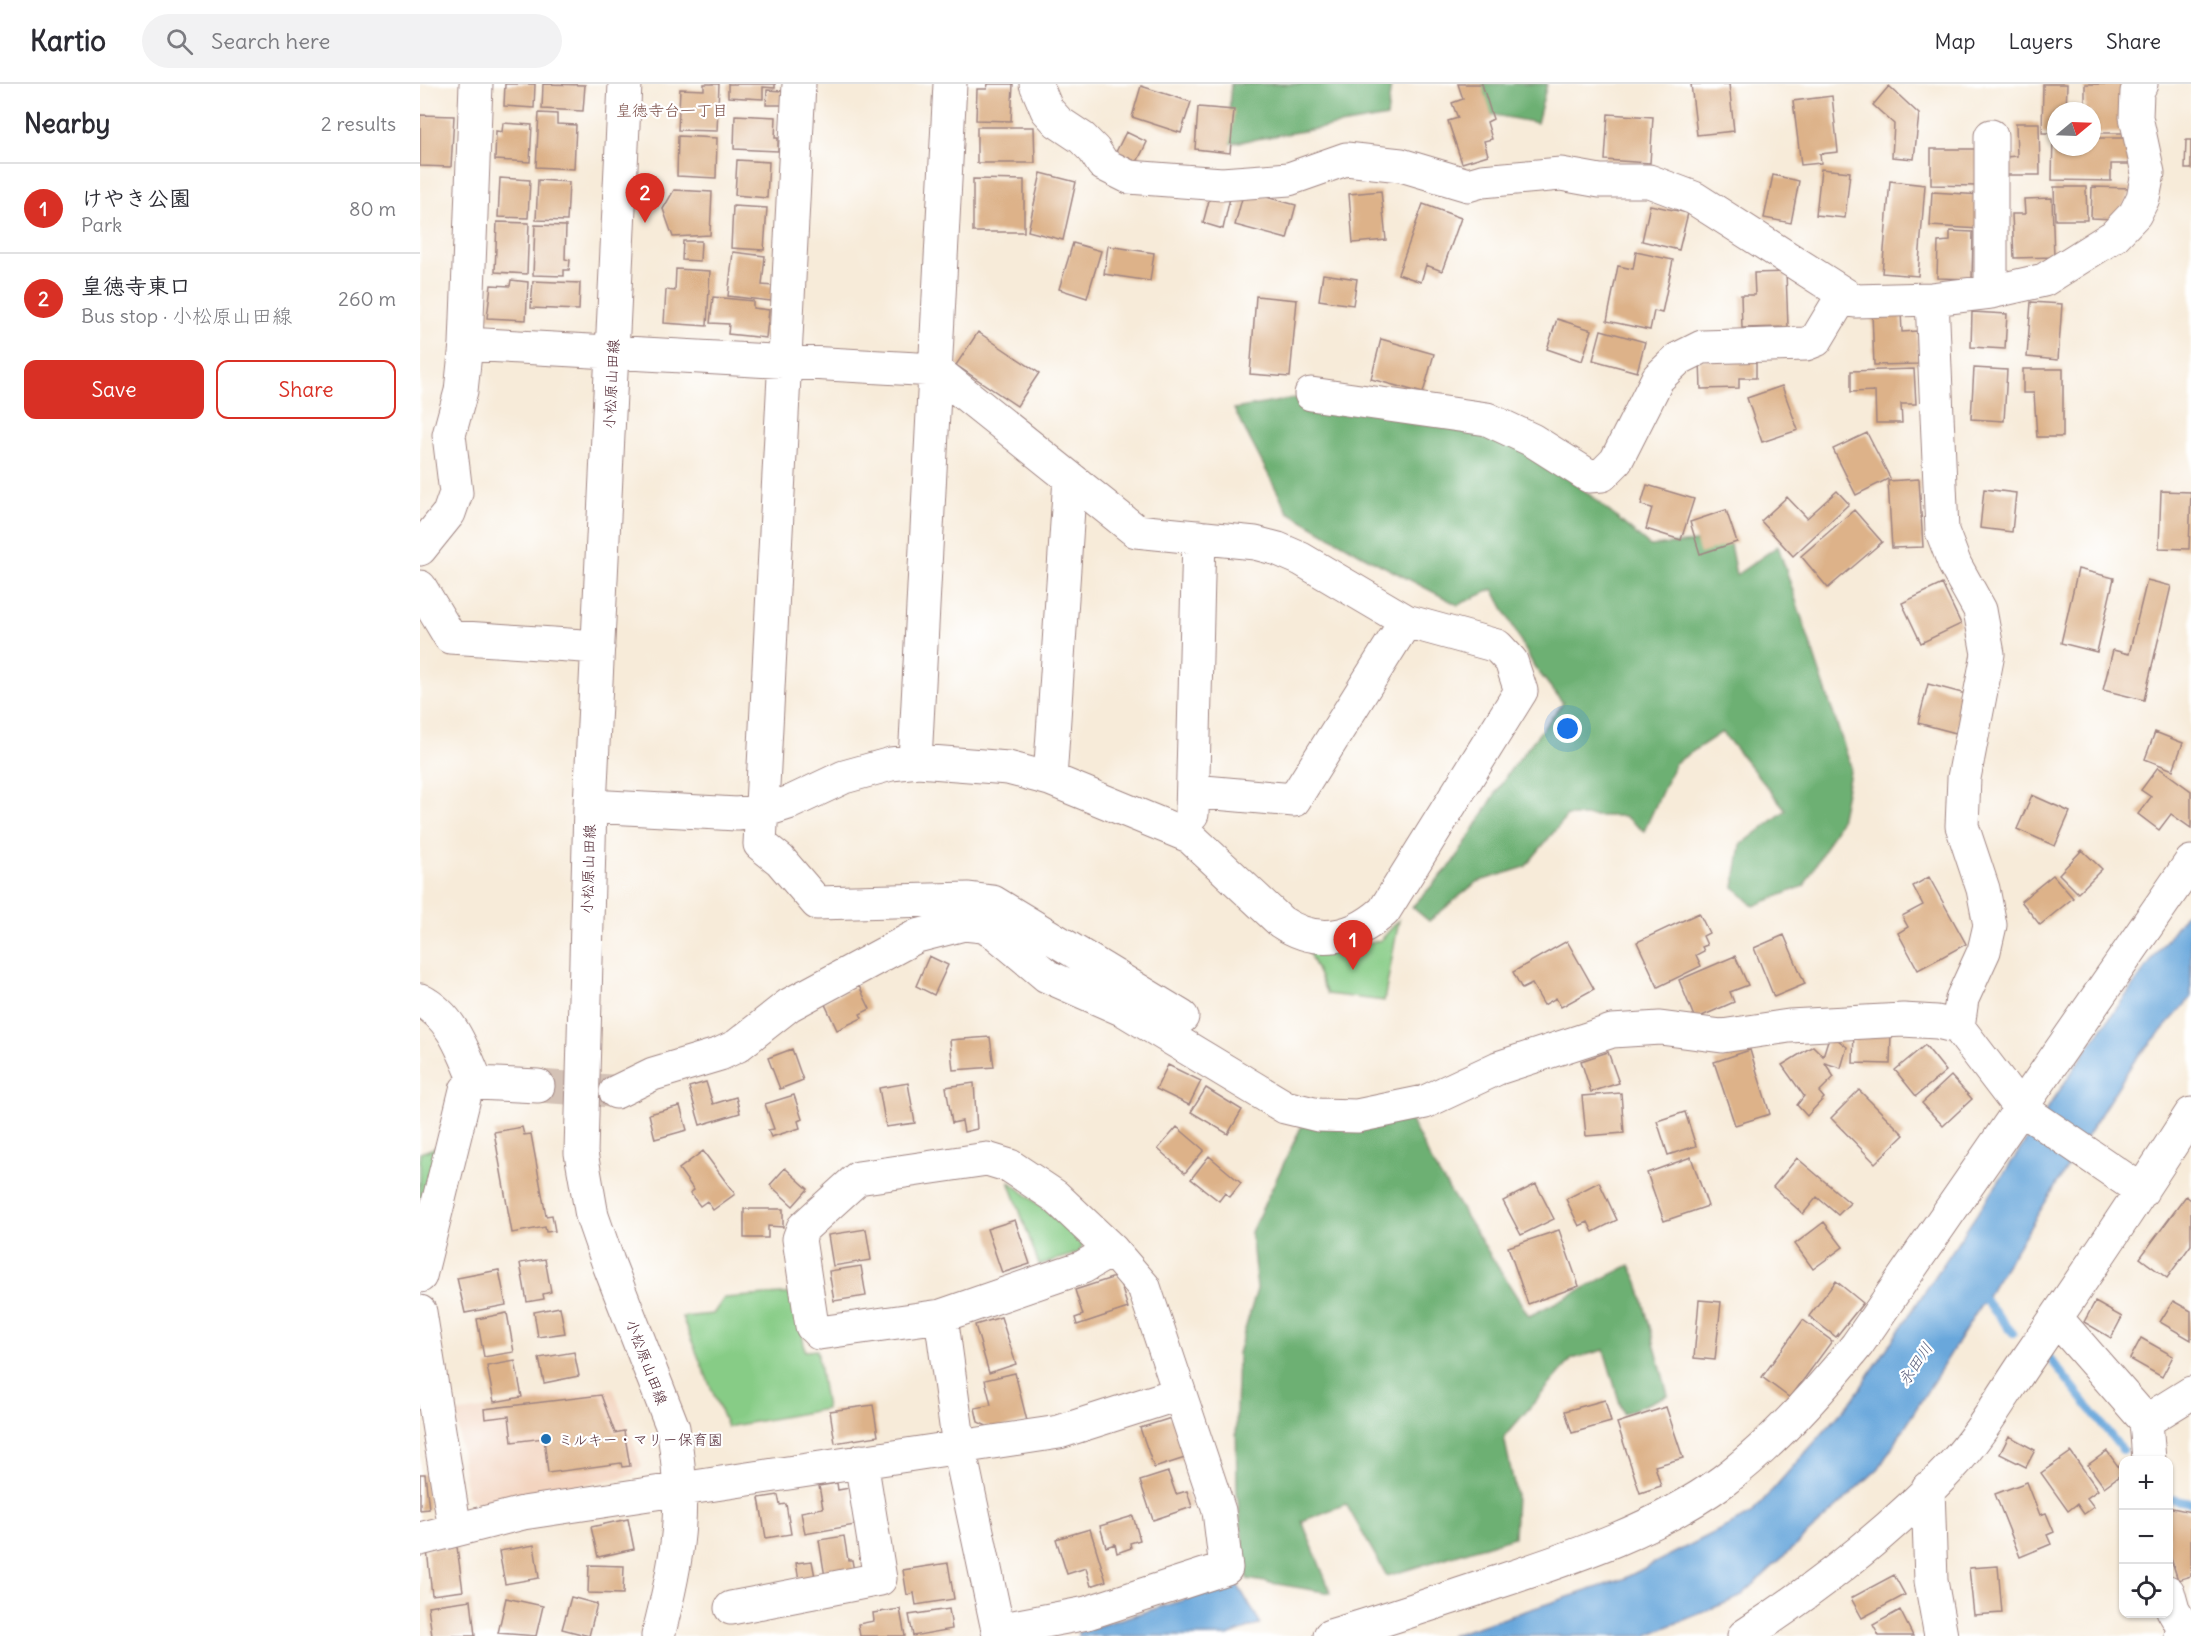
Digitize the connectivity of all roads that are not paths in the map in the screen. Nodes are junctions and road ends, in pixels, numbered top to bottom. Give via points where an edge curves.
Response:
1 (476, 84) edge
2 (625, 84) edge
3 (799, 84) edge
4 (950, 84) edge
5 (1036, 84) edge
6 (2141, 84) edge
7 (1991, 136) dead end
8 (1991, 292) junction
9 (1842, 295) junction
10 (1932, 299) junction
11 (466, 344) junction
12 (612, 353) junction
13 (785, 362) junction
14 (935, 370) junction
15 (1311, 394) dead end
16 (1070, 478) junction
17 (1199, 537) junction
18 (420, 549) edge
19 (420, 587) edge
20 (1406, 621) junction
21 (598, 647) junction
22 (915, 761) junction
23 (1050, 779) junction
24 (1193, 791) junction
25 (590, 806) junction
26 (762, 811) junction
27 (1189, 836) junction
28 (2191, 862) edge
29 (420, 1000) edge
30 (1182, 1017) dead end
31 (1958, 1028) junction
32 (477, 1083) junction
33 (538, 1086) tunnel mouth
34 (616, 1092) tunnel mouth
35 (2019, 1107) junction
36 (2191, 1114) edge
37 (2142, 1191) junction
38 (1112, 1250) junction
39 (420, 1276) edge
40 (420, 1312) edge
41 (941, 1316) junction
42 (2056, 1318) junction
43 (2191, 1393) edge
44 (1178, 1394) junction
45 (2146, 1421) junction
46 (959, 1447) junction
47 (2149, 1456) edge
48 (861, 1461) junction
49 (1928, 1488) junction
50 (681, 1490) junction
51 (455, 1530) junction
52 (420, 1539) edge
53 (731, 1608) dead end
54 (2173, 1610) edge
55 (2186, 1633) edge
56 (658, 1636) edge
57 (1330, 1636) edge
58 (1744, 1636) edge
59 (1941, 1636) edge

1 - 11 street
2 - 12 street, 小松原山田線
3 - 13 street
4 - 14 street
5 - 9 street via 1047,110 1058,122 1082,138 1103,164 1129,177 1222,184 1289,179 1346,159 1401,165 1468,185 1493,179 1561,174 1600,181 1649,181 1694,198
6 - 8 street via 2136,117 2148,173 2144,198 2135,214 2114,236 2044,280
7 - 8 street
8 - 10 street
9 - 10 street via 1855,301
9 - 15 street via 1816,340 1806,344 1702,347 1678,358 1658,378 1616,460 1602,475 1589,476 1532,440 1486,419
10 - 31 street via 1942,531 1955,565 1980,610 1988,654 1964,778 1962,826 1983,889 1990,925 1984,951 1962,999
11 - 12 street
11 - 18 street via 461,391 449,435 456,493 449,513
12 - 13 street
12 - 21 street, 小松原山田線
13 - 14 street
13 - 26 street
14 - 16 street
14 - 22 street
16 - 17 street via 1136,531
16 - 23 street
17 - 20 street via 1278,549
17 - 24 street
19 - 21 street via 450,638
20 - 24 street via 1294,800
20 - 27 street via 1497,646 1511,661 1521,691 1384,911 1356,933 1335,936 1296,932
21 - 25 street, 小松原山田線
22 - 23 street via 1008,768
22 - 26 street via 867,770
23 - 27 street
24 - 27 street
25 - 26 street via 737,814
25 - 50 street, 小松原山田線 via 581,1153 592,1216 673,1428
26 - 30 street via 760,844 780,860 817,903 969,899 993,902
28 - 35 street
29 - 32 street via 455,1032
31 - 34 street via 1904,1020 1767,1028 1722,1036 1660,1028 1612,1030 1498,1068 1425,1102 1357,1116 1318,1115 1285,1107 1126,1011 1047,976 983,926 964,924 908,941 789,1005 737,1046 652,1074
31 - 35 street
32 - 33 street
32 - 39 street via 466,1090
35 - 37 street
35 - 57 street via 1857,1345 1824,1386 1722,1481 1619,1538 1542,1568
36 - 37 street
37 - 42 street
38 - 41 street via 1083,1267
38 - 41 street via 1055,1196 1010,1166 987,1159 858,1179 803,1228 799,1239 812,1326 819,1333
38 - 44 street via 1144,1287
40 - 51 street
41 - 46 street
42 - 45 street
42 - 49 street via 1952,1466
43 - 45 street
44 - 46 street via 1059,1432
44 - 46 street via 1219,1511 1227,1568 1087,1612 998,1630
45 - 47 street
46 - 48 street
48 - 50 street
48 - 53 street via 880,1579
49 - 58 street via 1897,1522 1844,1565
49 - 59 street via 1931,1581
50 - 51 street via 523,1513
50 - 56 street, 小松原山田線 via 678,1553
51 - 52 street
54 - 55 street

